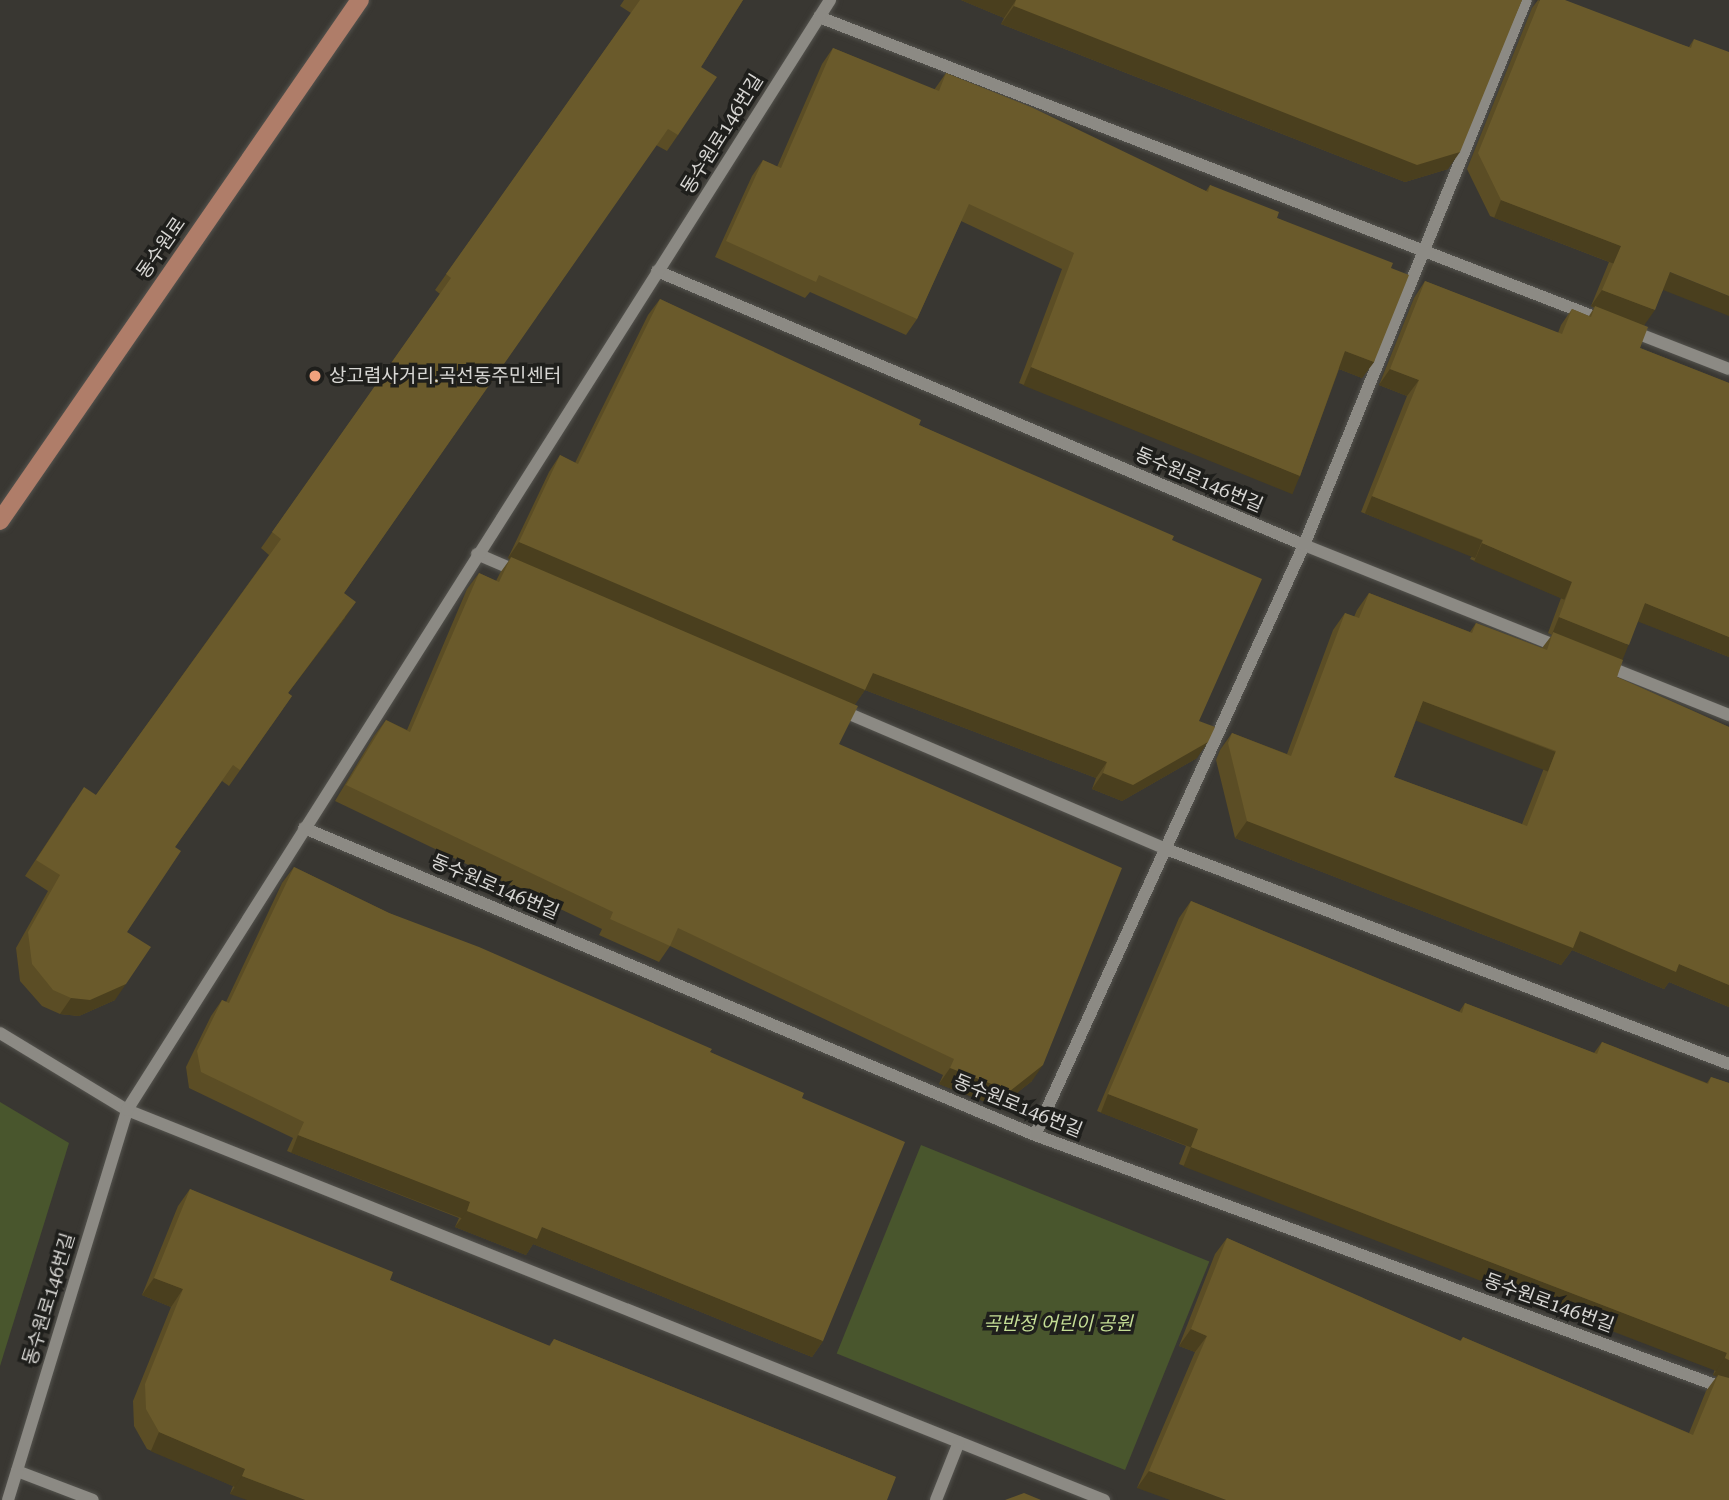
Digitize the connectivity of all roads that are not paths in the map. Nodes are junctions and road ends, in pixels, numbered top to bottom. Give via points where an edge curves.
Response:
1 (360, 0) edge
2 (830, 0) edge
3 (1526, 0) edge
4 (819, 17) junction
5 (1424, 252) junction
6 (657, 271) junction
7 (1729, 369) edge
8 (0, 522) edge
9 (1304, 545) junction
10 (477, 554) junction
11 (528, 576) edge
12 (1574, 653) edge
13 (1587, 658) edge
14 (822, 702) edge
15 (1729, 715) edge
16 (304, 828) junction
17 (1166, 849) junction
18 (0, 1033) edge
19 (1729, 1064) edge
20 (127, 1110) junction
21 (1035, 1135) junction
22 (1729, 1390) edge
23 (958, 1442) junction
24 (17, 1471) junction
25 (8, 1500) edge
26 (93, 1500) edge
27 (936, 1500) edge
28 (1104, 1500) edge

1 - 8 main road, 동수원로
2 - 4 street, 동수원로146번길
3 - 5 street
4 - 5 street
4 - 6 street, 동수원로146번길
5 - 7 street
5 - 9 street
6 - 9 street, 동수원로146번길
6 - 10 street, 동수원로146번길
9 - 12 street, 동수원로146번길
9 - 17 street
10 - 11 street
10 - 16 street, 동수원로146번길
13 - 15 street
14 - 17 street
16 - 20 street, 동수원로146번길
16 - 21 street, 동수원로146번길
17 - 19 street
17 - 21 street
18 - 20 street
20 - 23 street
20 - 24 street, 동수원로146번길
21 - 22 street, 동수원로146번길
23 - 27 street
23 - 28 street
24 - 25 street, 동수원로146번길
24 - 26 street

